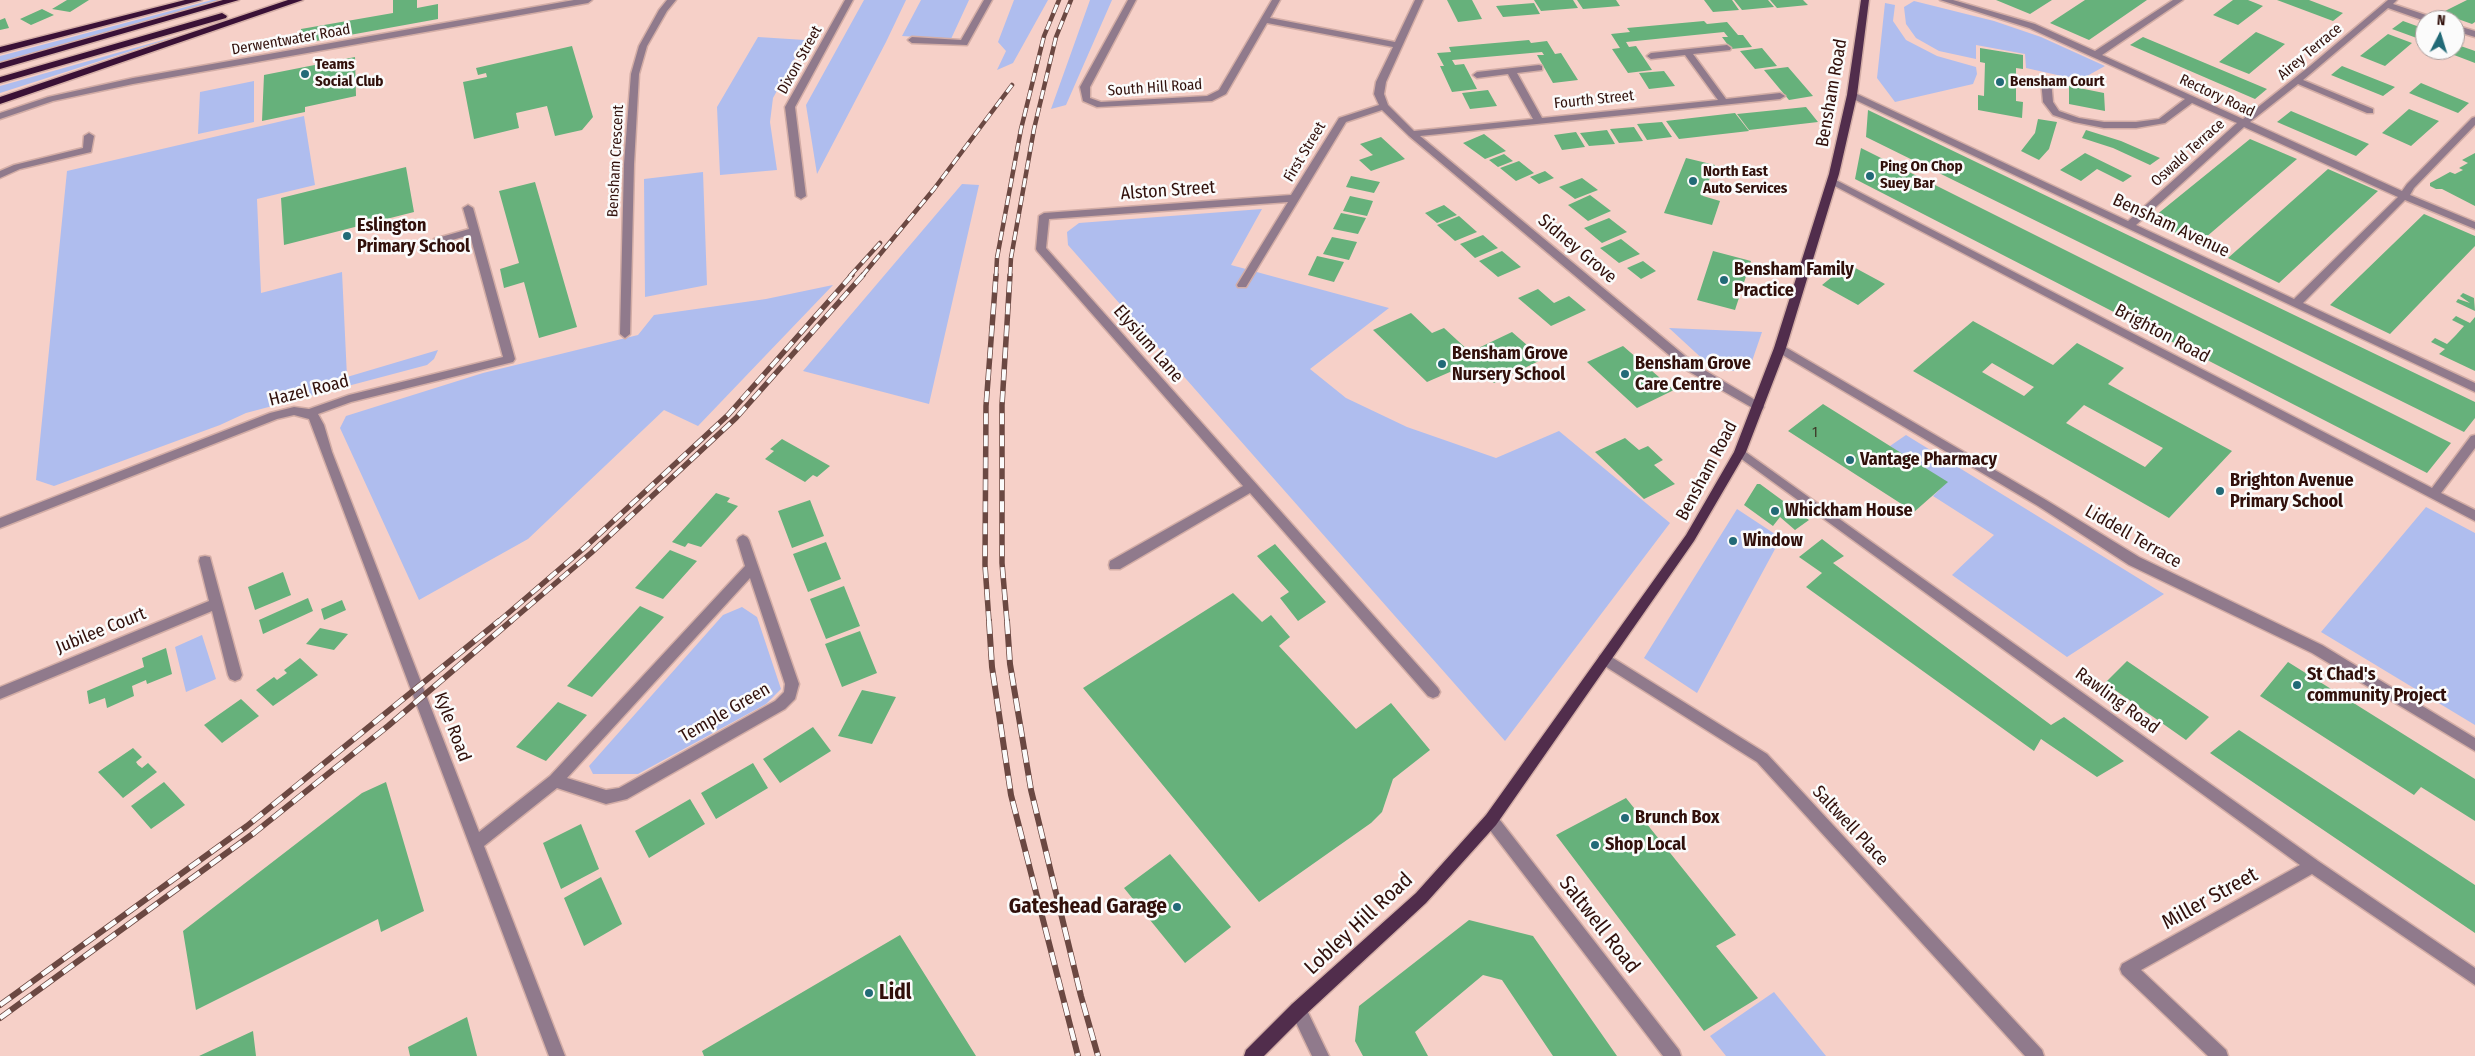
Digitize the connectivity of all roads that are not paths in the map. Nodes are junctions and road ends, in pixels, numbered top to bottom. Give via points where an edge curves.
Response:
1 (197, 0) edge
2 (234, 0) edge
3 (279, 0) edge
4 (298, 0) edge
5 (588, 0) edge
6 (672, 0) edge
7 (849, 0) edge
8 (988, 0) edge
9 (1132, 0) edge
10 (1276, 0) edge
11 (1419, 0) edge
12 (1865, 0) edge
13 (1944, 0) edge
14 (2179, 0) edge
15 (2390, 2) edge
16 (1973, 3) edge
17 (2415, 13) edge
18 (1266, 20) junction
19 (912, 40) dead end
20 (1397, 44) junction
21 (1727, 48) dead end
22 (0, 50) edge
23 (1687, 52) junction
24 (2098, 54) junction
25 (1651, 56) dead end
26 (0, 66) edge
27 (1539, 68) dead end
28 (1511, 71) junction
29 (1477, 75) dead end
30 (0, 80) edge
31 (2046, 80) dead end
32 (2297, 81) junction
33 (1852, 95) junction
34 (1780, 96) dead end
35 (2190, 99) junction
36 (0, 102) edge
37 (1724, 102) junction
38 (1384, 106) junction
39 (2370, 111) dead end
40 (0, 116) edge
41 (2475, 120) edge
42 (1539, 121) junction
43 (2243, 123) junction
44 (1412, 134) junction
45 (89, 136) dead end
46 (0, 175) edge
47 (1832, 181) junction
48 (801, 196) dead end
49 (2404, 196) junction
50 (1296, 198) junction
51 (468, 208) dead end
52 (1044, 216) joint
53 (2130, 225) junction
54 (2475, 226) edge
55 (474, 231) junction
56 (438, 240) dead end
57 (1242, 285) dead end
58 (2296, 303) junction
59 (625, 334) dead end
60 (1780, 348) junction
61 (2475, 388) edge
62 (1758, 407) junction
63 (309, 413) junction
64 (2475, 439) edge
65 (1740, 452) junction
66 (1251, 487) junction
67 (2433, 495) junction
68 (2475, 516) edge
69 (0, 523) edge
70 (743, 540) dead end
71 (205, 562) dead end
72 (1115, 565) dead end
73 (752, 567) junction
74 (216, 604) junction
75 (1606, 659) junction
76 (234, 675) dead end
77 (1433, 692) dead end
78 (0, 693) edge
79 (2475, 745) edge
80 (555, 781) junction
81 (1491, 820) junction
82 (476, 843) junction
83 (2313, 866) junction
84 (2475, 977) edge
85 (1298, 1010) junction
86 (557, 1056) edge
87 (1252, 1056) edge
88 (1321, 1056) edge
89 (1673, 1056) edge
90 (2036, 1056) edge
91 (2220, 1056) edge

1 - 22 highway
2 - 26 highway
3 - 30 highway
4 - 36 highway
5 - 40 street, Derwentwater Road via 133,81
6 - 59 street, Bensham Crescent via 643,46 635,74 629,164
7 - 48 street, Dixon Street via 790,107
8 - 19 street via 964,43
9 - 18 street, South Hill Road via 1085,86 1086,99 1100,105 1209,99 1223,92
10 - 18 street, South Hill Road
11 - 20 street
12 - 33 main road, Bensham Road
13 - 16 street, Rectory Road
14 - 24 street
15 - 17 street
15 - 32 street, Airey Terrace
16 - 24 street, Rectory Road
18 - 20 street
20 - 38 street via 1380,88
21 - 23 street
23 - 25 street
23 - 37 street
24 - 35 street, Rectory Road
27 - 28 street
28 - 29 street
28 - 42 street
31 - 35 street via 2048,102 2056,113 2104,125 2162,121
32 - 39 street
32 - 43 street, Airey Terrace
33 - 47 main road, Bensham Road
33 - 53 street, Bensham Avenue
34 - 37 street, Fourth Street
35 - 43 street, Rectory Road
37 - 42 street, Fourth Street
38 - 44 street, Sidney Grove
38 - 50 street, First Street via 1342,120
41 - 49 street
42 - 44 street, Fourth Street
43 - 49 street, Rectory Road
43 - 53 street, Oswald Terrace
44 - 62 street, Sidney Grove via 1692,368
45 - 46 street via 88,150 17,167
47 - 60 main road, Bensham Road
47 - 67 street, Brighton Road
49 - 54 street, Rectory Road
49 - 58 street
50 - 52 street, Alston Street
50 - 57 street, First Street
51 - 55 street, Hazel Road
52 - 66 street, Elysium Lane via 1041,249
53 - 58 street, Bensham Avenue
55 - 56 street
55 - 63 street, Hazel Road via 509,359 349,399
58 - 61 street, Bensham Avenue
60 - 62 main road, Bensham Road
60 - 79 street, Liddell Terrace via 2134,561 2317,649
62 - 65 main road, Bensham Road
63 - 69 street, Hazel Road via 294,411 274,416
63 - 82 street, Kyle Road via 318,425
64 - 67 street
65 - 75 main road, Bensham Road via 1690,538
65 - 83 street, Rawling Road
66 - 72 street
66 - 77 street, Elysium Lane
67 - 68 street, Brighton Road
70 - 73 street, Temple Green
71 - 74 street
73 - 80 street
73 - 80 street, Temple Green via 792,684 790,695 780,705 622,794 606,797
74 - 76 street
74 - 78 street, Jubilee Court
75 - 81 main road, Bensham Road
75 - 90 street, Saltwell Place via 1762,758
80 - 82 street
81 - 85 main road, Lobley Hill Road via 1421,898
81 - 89 street, Saltwell Road
82 - 86 street, Kyle Road
83 - 84 street, Rawling Road
83 - 91 street, Miller Street via 2128,969
85 - 87 main road, Lobley Hill Road
85 - 88 street

